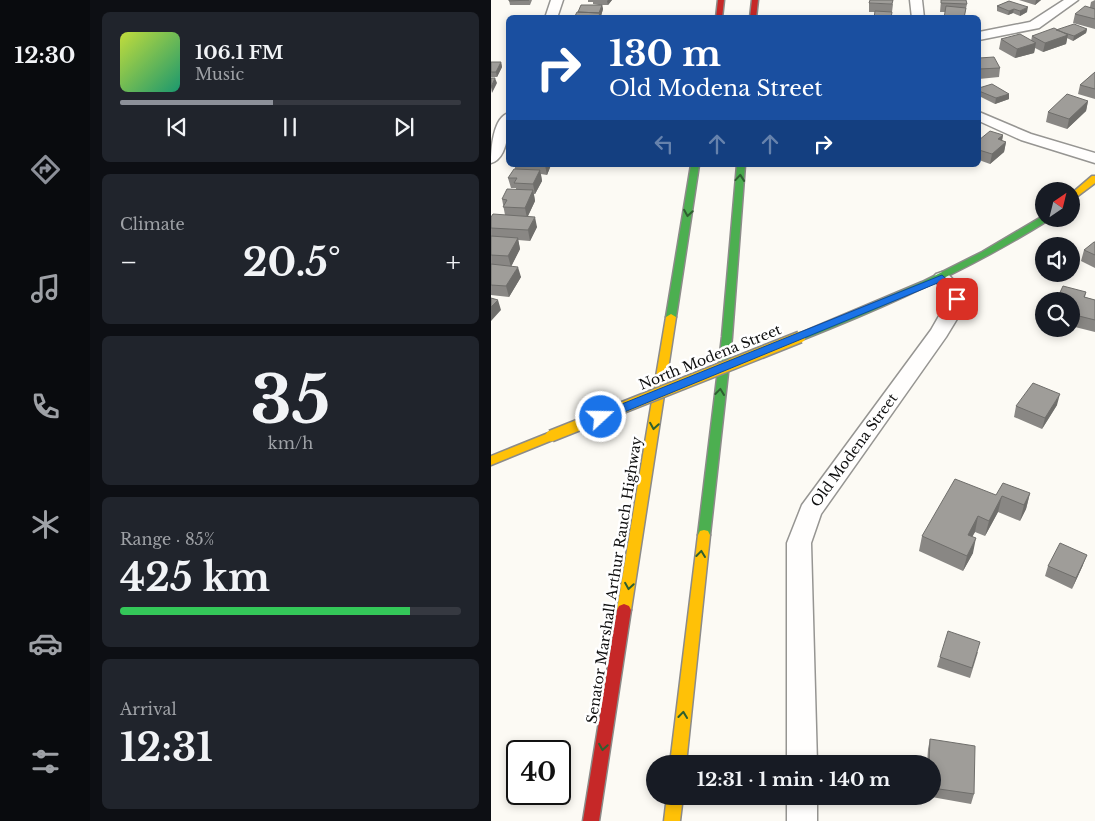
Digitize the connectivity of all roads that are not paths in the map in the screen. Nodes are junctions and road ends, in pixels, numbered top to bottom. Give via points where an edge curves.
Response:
1 (557, 0) edge
2 (721, 0) edge
3 (755, 0) edge
4 (915, 0) edge
5 (1072, 0) edge
6 (552, 15) edge
7 (719, 15) edge
8 (753, 15) edge
9 (918, 15) edge
10 (981, 36) edge
11 (981, 117) edge
12 (506, 124) edge
13 (491, 158) edge
14 (1095, 158) edge
15 (695, 167) edge
16 (741, 167) edge
17 (1095, 178) edge
18 (1080, 190) edge
19 (1035, 225) edge
20 (942, 278) junction
21 (491, 461) edge
22 (679, 755) edge
23 (801, 755) edge
24 (674, 805) edge
25 (802, 805) edge
26 (591, 821) edge
27 (672, 821) edge
28 (802, 821) edge

1 - 6 street
2 - 7 main road
3 - 8 main road
4 - 9 street
5 - 10 street via 1034,25
11 - 14 street via 1026,137
12 - 13 street
15 -> 26 main road, Senator Marshall Arthur Rauch Highway
22 -> 16 main road via 727,337
17 - 18 main road
19 - 20 main road, North Modena Street
20 - 21 main road, North Modena Street, bridge
20 - 23 street, Old Modena Street via 957,294 953,309 810,511 799,543
24 - 27 main road
25 - 28 street

